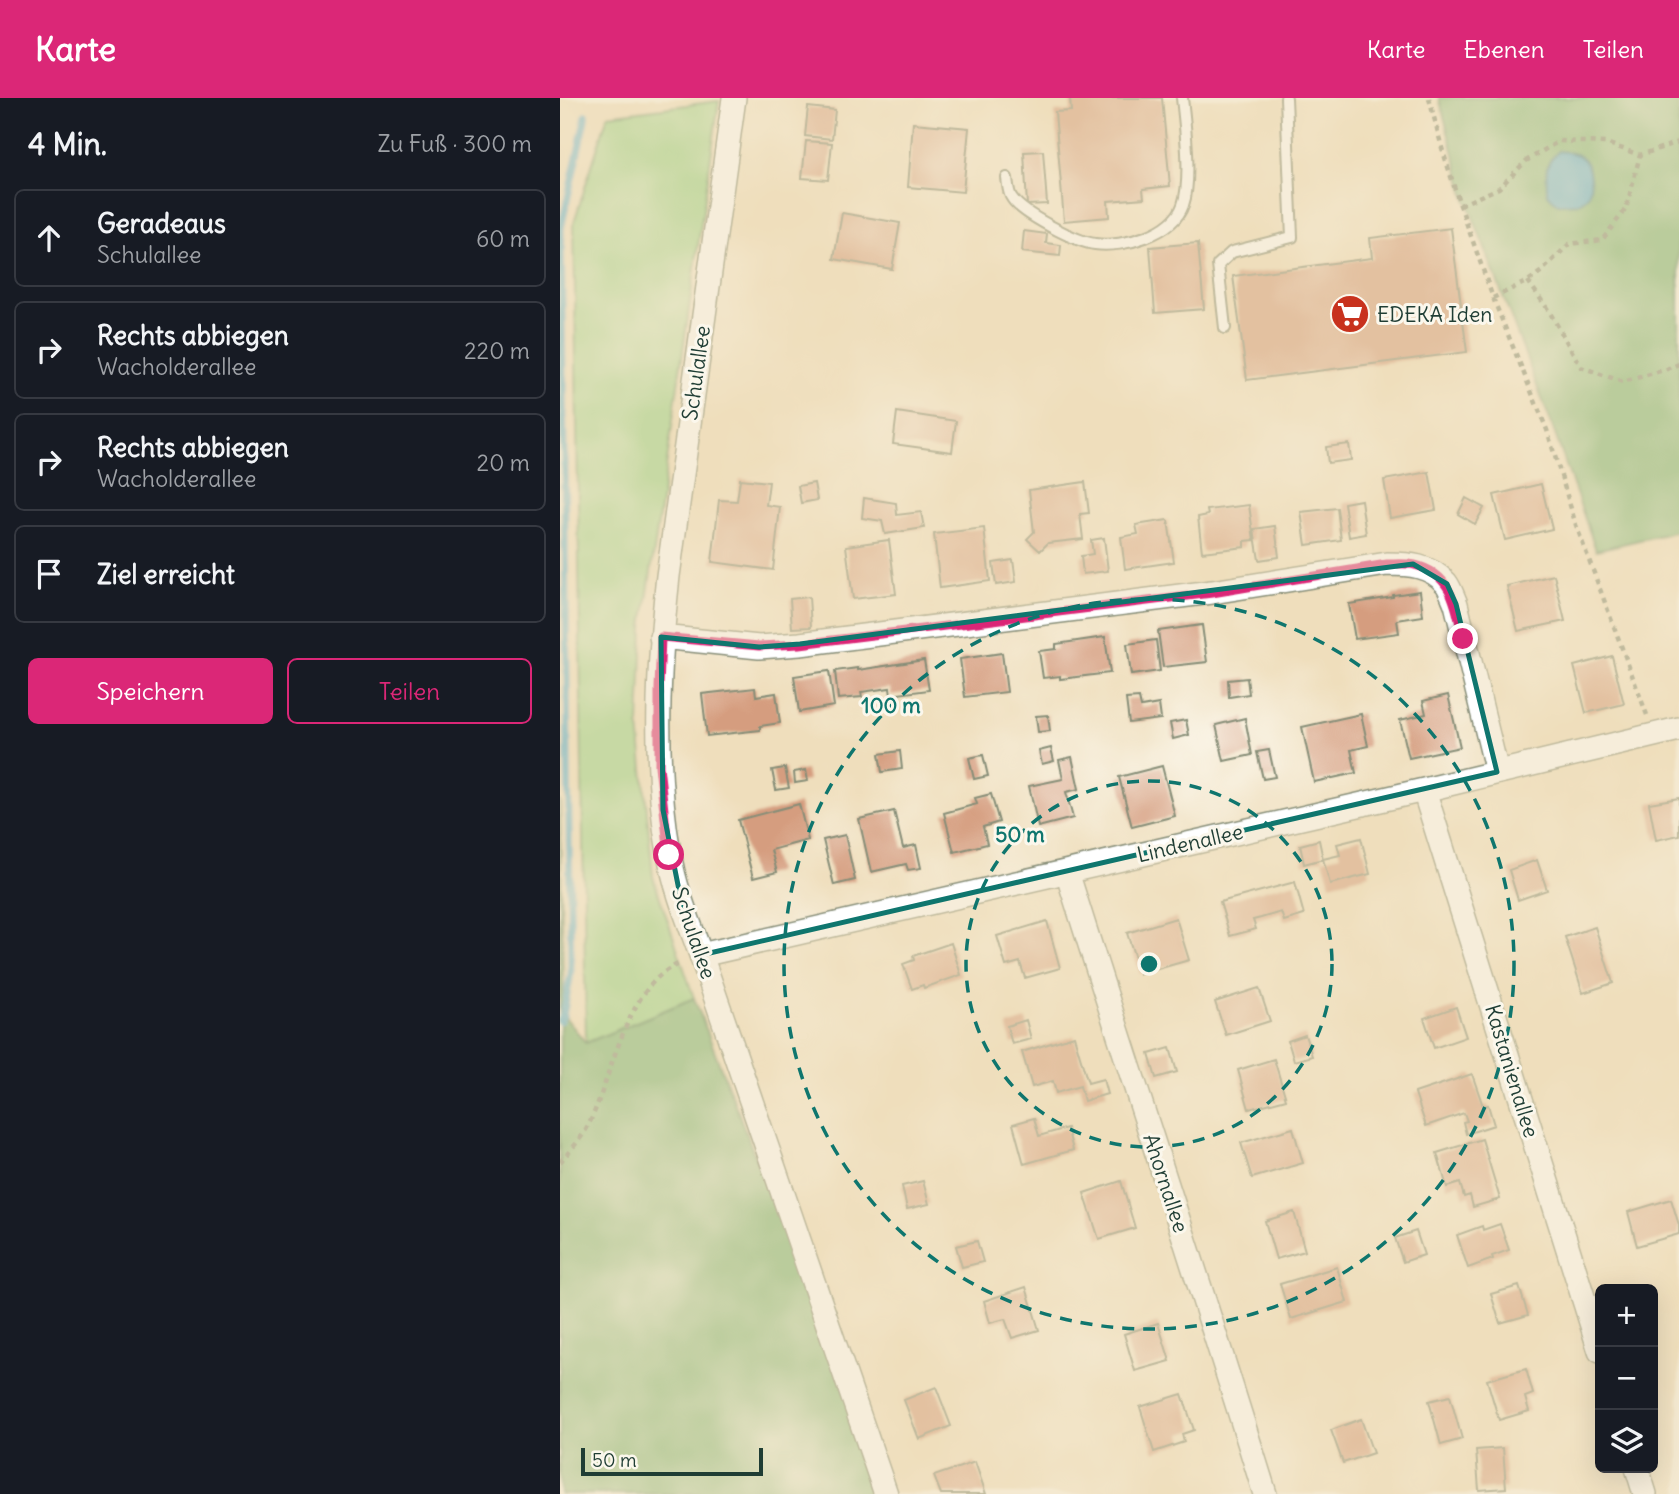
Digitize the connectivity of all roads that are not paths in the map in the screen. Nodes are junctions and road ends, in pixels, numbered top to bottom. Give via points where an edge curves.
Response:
1 (734, 98) edge
2 (1182, 98) edge
3 (1286, 98) edge
4 (1007, 178) dead end
5 (1225, 328) dead end
6 (661, 637) junction
7 (1679, 729) edge
8 (1497, 772) junction
9 (1424, 790) junction
10 (1067, 872) junction
11 (701, 955) junction
12 (1598, 1347) edge
13 (1639, 1473) edge
14 (886, 1494) edge
15 (1265, 1494) edge
16 (1645, 1494) edge

1 - 6 street, Schulallee
2 - 4 lane via 1186,137 1183,206 1170,224 1152,234 1119,244 1093,244 1022,209 1010,197
3 - 5 lane via 1292,237 1232,252 1218,265
6 - 8 street via 759,646 800,644 1413,564 1447,584 1456,604
6 - 11 street, Schulallee via 663,810 682,905
7 - 8 street, Lindenallee
8 - 9 street, Lindenallee
9 - 10 street, Lindenallee
9 - 12 street, Kastanienallee
10 - 11 street, Lindenallee
10 - 15 street, Ahornallee
11 - 14 street, Schulallee
13 - 16 street

